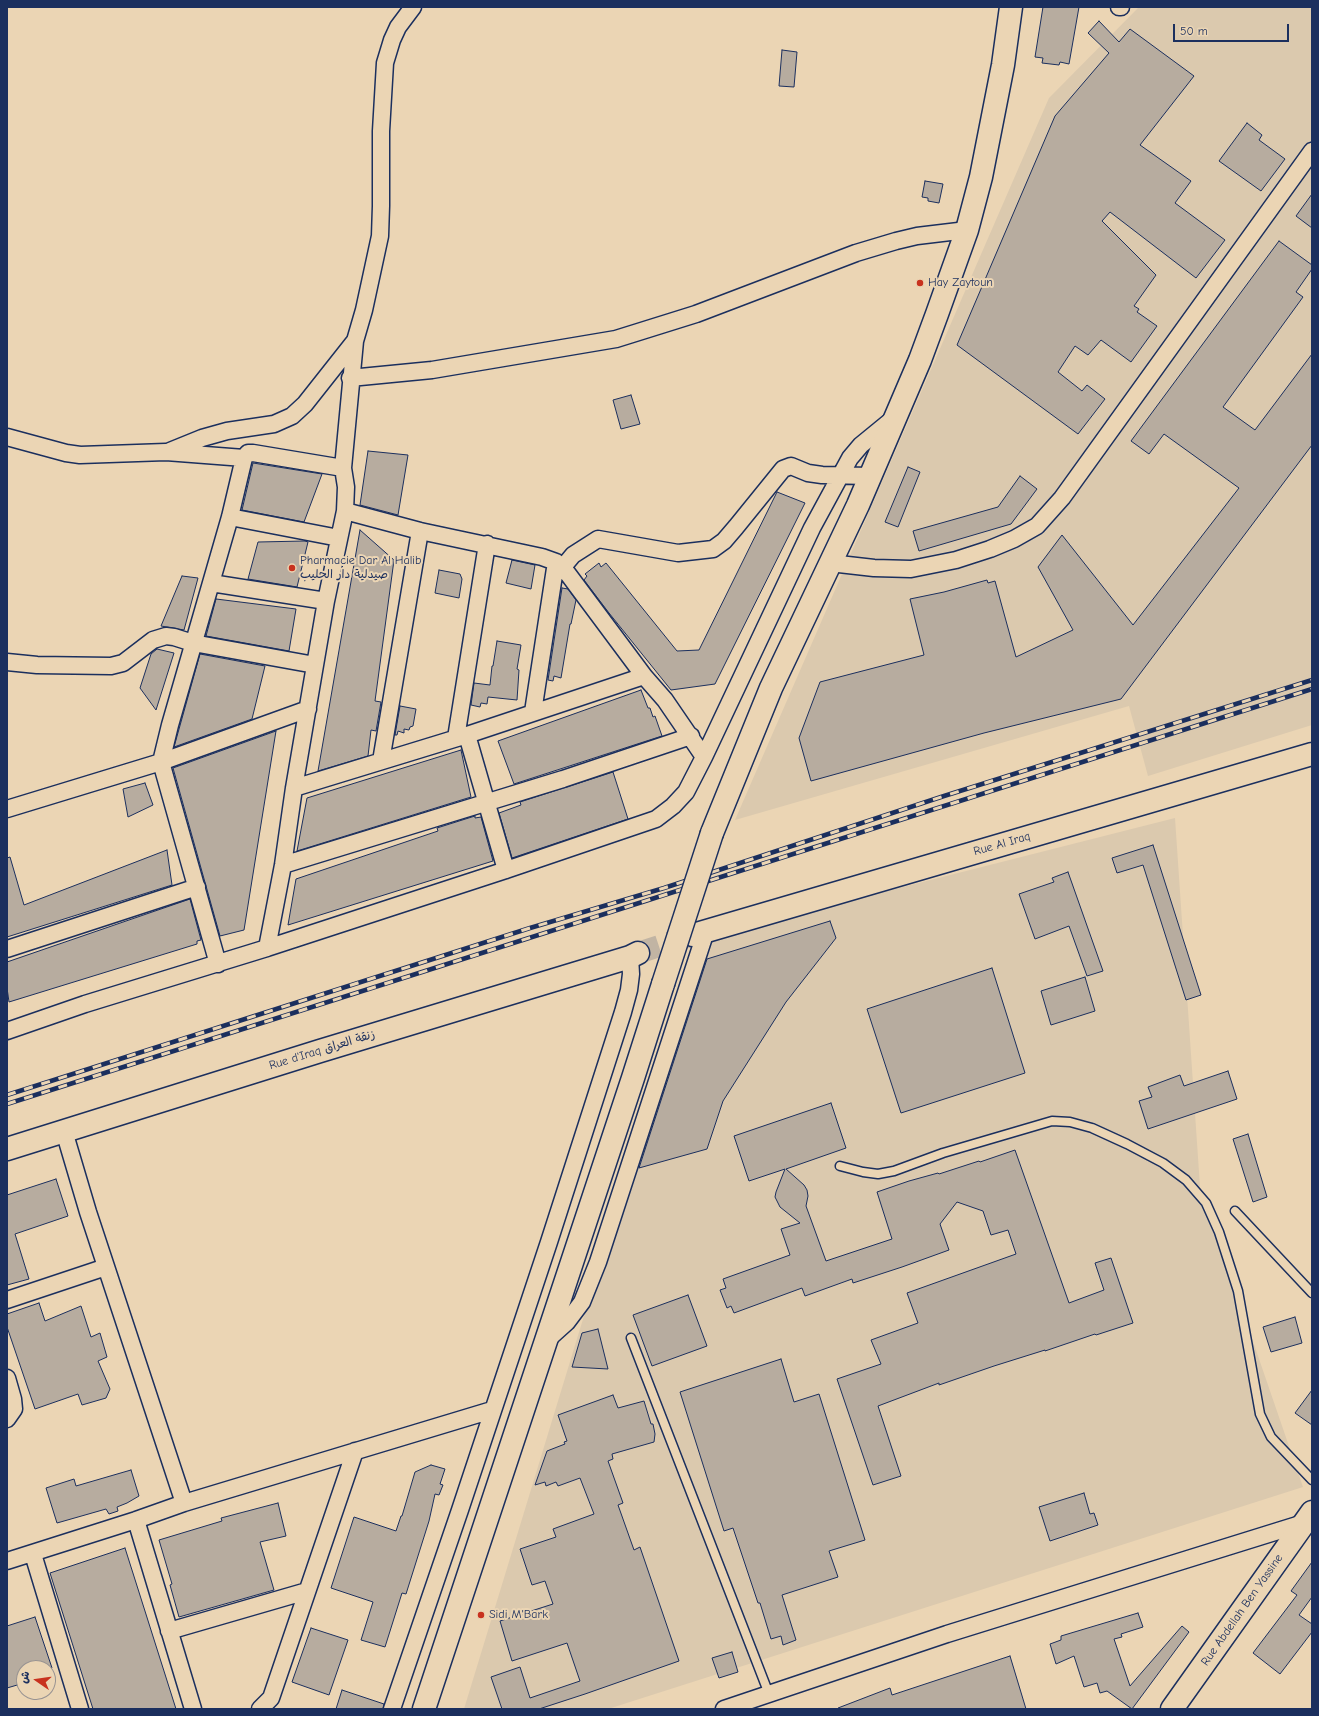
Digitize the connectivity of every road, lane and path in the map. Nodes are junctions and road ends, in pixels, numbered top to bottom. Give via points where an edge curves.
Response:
1 (413, 7) edge
2 (1011, 7) edge
3 (1312, 151) edge
4 (967, 230) junction
5 (354, 341) junction
6 (350, 378) junction
7 (895, 417) junction
8 (7, 437) edge
9 (166, 452) junction
10 (244, 458) junction
11 (342, 468) junction
12 (870, 476) junction
13 (841, 477) junction
14 (345, 511) junction
15 (230, 517) junction
16 (420, 530) junction
17 (339, 538) junction
18 (487, 544) junction
19 (830, 563) junction
20 (560, 564) junction
21 (210, 583) junction
22 (326, 601) junction
23 (193, 644) junction
24 (7, 662) edge
25 (315, 665) junction
26 (644, 676) junction
27 (308, 709) junction
28 (533, 712) junction
29 (462, 736) junction
30 (691, 736) junction
31 (1312, 754) edge
32 (704, 757) junction
33 (161, 762) junction
34 (381, 762) junction
35 (294, 788) junction
36 (486, 803) junction
37 (7, 809) edge
38 (282, 866) junction
39 (506, 870) junction
40 (196, 886) junction
41 (699, 933) joint
42 (267, 948) junction
43 (7, 949) edge
44 (634, 955) joint
45 (218, 964) junction
46 (7, 1031) edge
47 (64, 1131) junction
48 (7, 1150) edge
49 (840, 1166) dead end
50 (1235, 1211) dead end
51 (106, 1267) junction
52 (1312, 1293) edge
53 (7, 1300) edge
54 (631, 1338) dead end
55 (547, 1340) junction
56 (7, 1378) edge
57 (492, 1410) junction
58 (7, 1419) edge
59 (355, 1451) junction
60 (1312, 1480) edge
61 (184, 1502) junction
62 (1309, 1518) edge
63 (136, 1520) junction
64 (33, 1554) junction
65 (7, 1561) edge
66 (307, 1591) junction
67 (169, 1631) junction
68 (769, 1694) junction
69 (80, 1709) edge
70 (193, 1709) edge
71 (260, 1709) edge
72 (392, 1709) edge
73 (424, 1709) edge
74 (724, 1709) edge
75 (1172, 1709) edge

1 - 5 street via 398,27 386,54 382,108 380,236 364,310
2 - 4 main road via 989,142
3 - 19 street via 1062,498 1037,526 990,549 956,560 911,569
4 - 6 street via 917,236 856,253 696,314 616,339 432,370
4 - 7 main road via 920,360
5 - 6 street
5 - 9 street via 305,404 292,416 274,424 227,431 202,438
6 - 11 street
7 - 12 main road
7 - 13 street via 861,445 850,458
8 - 9 street via 80,455
9 - 10 street
10 - 11 street via 248,453 253,453
10 - 15 street
11 - 14 street via 346,487
12 - 13 street
12 - 19 main road
13 - 20 street via 808,473 791,466 787,467 775,478 724,541 713,549 678,553 598,539
13 - 32 street via 812,528
14 - 16 street
14 - 17 street
15 - 17 street
15 - 21 street
16 - 18 street
16 - 34 street
17 - 22 street
18 - 20 street via 542,556
18 - 29 street
19 - 55 main road, bridge via 771,688 712,833
20 - 26 street
20 - 28 street
21 - 22 street
21 - 23 street
22 - 25 street
23 - 24 street via 174,637 158,638 123,663 111,666
23 - 25 street
23 - 33 street
25 - 27 street
26 - 28 street
26 - 30 street
27 - 33 street
27 - 35 street
28 - 29 street
29 - 34 street
29 - 36 street
30 - 32 street
30 - 36 street
31 - 41 main road, Rue Al Iraq
32 - 39 street via 686,792 656,819
33 - 37 street
33 - 40 street
34 - 35 street
35 - 38 street
36 - 38 street
36 - 39 street
38 - 42 street
39 - 42 street
40 - 43 street
40 - 45 street
41 - 55 street via 598,1262 582,1302 567,1322
42 - 45 street
44 - 47 main road, Rue d'Iraq زنقة العراق
44 - 57 street via 629,990 549,1242
45 - 46 street via 85,1004
47 - 48 main road, Rue d'Iraq زنقة العراق
47 - 51 street
49 - 60 lane via 878,1174 894,1171 966,1146 1052,1121 1070,1122 1092,1128 1163,1164 1186,1180 1206,1203 1219,1232 1238,1291 1260,1414 1271,1437
50 - 52 lane
51 - 53 street
51 - 61 street
54 - 68 lane
55 - 73 main road
56 - 58 street via 14,1409
57 - 59 street
57 - 72 street
59 - 61 street
59 - 66 street
61 - 63 street
62 - 68 street via 946,1634
62 - 75 main road, Rue Abdellah Ben Yassine
63 - 64 street
63 - 67 street
64 - 65 street
64 - 69 street
66 - 67 street
66 - 71 street via 271,1698
67 - 70 street
68 - 74 street

